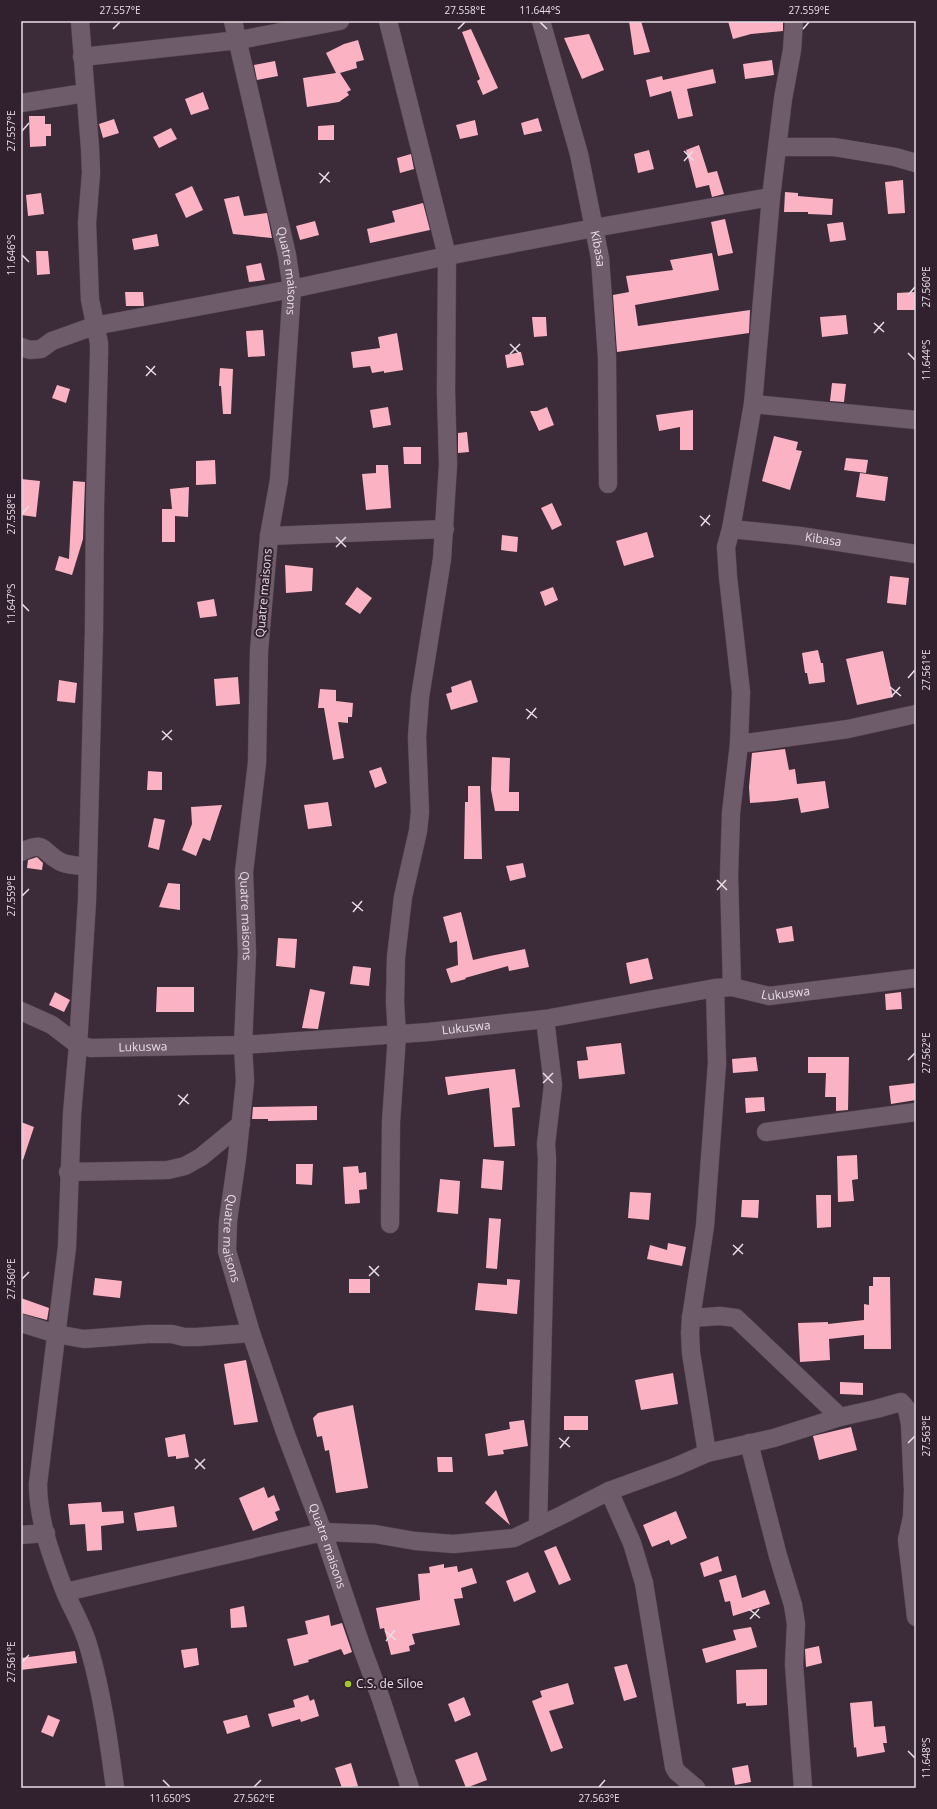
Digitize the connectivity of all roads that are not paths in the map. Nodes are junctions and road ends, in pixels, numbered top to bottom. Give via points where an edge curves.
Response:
1 (80, 21) edge
2 (233, 21) edge
3 (340, 21) edge
4 (388, 21) edge
5 (541, 21) edge
6 (794, 21) edge
7 (239, 40) junction
8 (82, 57) junction
9 (85, 92) junction
10 (21, 103) edge
11 (778, 147) junction
12 (916, 163) edge
13 (771, 197) junction
14 (594, 228) junction
15 (447, 256) junction
16 (292, 289) junction
17 (94, 326) junction
18 (21, 347) edge
19 (752, 404) junction
20 (916, 420) edge
21 (608, 484) dead end
22 (445, 529) junction
23 (731, 529) junction
24 (269, 536) junction
25 (916, 554) edge
26 (916, 714) edge
27 (739, 744) junction
28 (21, 852) edge
29 (88, 867) junction
30 (916, 978) edge
31 (724, 987) junction
32 (21, 1011) edge
33 (545, 1019) junction
34 (397, 1035) junction
35 (78, 1045) junction
36 (243, 1045) junction
37 (916, 1112) edge
38 (241, 1124) junction
39 (766, 1132) dead end
40 (68, 1172) junction
41 (390, 1224) dead end
42 (691, 1318) junction
43 (21, 1323) edge
44 (251, 1333) junction
45 (56, 1334) junction
46 (840, 1417) junction
47 (749, 1443) junction
48 (707, 1453) junction
49 (609, 1491) junction
50 (538, 1527) junction
51 (323, 1532) junction
52 (46, 1534) junction
53 (21, 1535) edge
54 (66, 1592) junction
55 (916, 1617) edge
56 (115, 1788) edge
57 (410, 1788) edge
58 (696, 1788) edge
59 (803, 1788) edge

1 - 8 street
2 - 7 street, Quatre maisons
3 - 7 street
4 - 15 street
5 - 14 street, Kibasa via 579,154
6 - 11 street
7 - 8 street
7 - 16 street, Quatre maisons via 287,255
8 - 9 street
9 - 10 street
9 - 17 street via 91,173 87,223 90,300
11 - 12 street via 834,147
11 - 13 street
13 - 14 street
13 - 19 street
14 - 15 street
14 - 21 street, Kibasa via 600,258 607,356
15 - 16 street
15 - 22 street via 448,465
16 - 17 street
16 - 24 street, Quatre maisons via 279,480
17 - 18 street via 52,341 40,349 30,350
17 - 29 street via 99,343 99,355
19 - 20 street
19 - 23 street
22 - 24 street
22 - 34 street via 416,737 420,812 402,897 394,1002
23 - 25 street, Kibasa via 808,537
23 - 27 street via 726,547 741,692
24 - 36 street, Quatre maisons via 259,651 257,764 244,872 247,953
26 - 27 street via 848,729
27 - 31 street via 731,813
28 - 29 street via 31,846 41,847 58,861
29 - 35 street
30 - 31 street, Lukuswa via 768,996
31 - 33 street, Lukuswa
31 - 42 street via 705,1226
32 - 35 street, Lukuswa via 52,1025
33 - 34 street, Lukuswa
33 - 50 street via 553,1085 546,1144
34 - 36 street, Lukuswa
34 - 41 street via 391,1122
35 - 36 street, Lukuswa via 91,1048
35 - 40 street
36 - 38 street, Quatre maisons via 245,1081
37 - 39 street
38 - 40 street via 201,1157 185,1166 168,1170
38 - 44 street, Quatre maisons via 228,1221 227,1251
40 - 45 street via 67,1247
42 - 46 street via 736,1318
42 - 48 street via 691,1353
43 - 45 street
44 - 45 street via 197,1337 148,1334 99,1339
44 - 51 street, Quatre maisons
45 - 52 street via 38,1484 40,1512
46 - 47 street via 774,1438
46 - 55 street via 896,1402 901,1402 907,1409 913,1490 912,1517 907,1540
47 - 48 street
47 - 59 street via 796,1624 794,1664
48 - 49 street
49 - 50 street
49 - 58 street via 632,1542 644,1583 674,1767
50 - 51 street via 514,1538 454,1544 375,1534
51 - 54 street
51 - 57 street, Quatre maisons
52 - 53 street
52 - 54 street
54 - 56 street via 89,1647 108,1735

